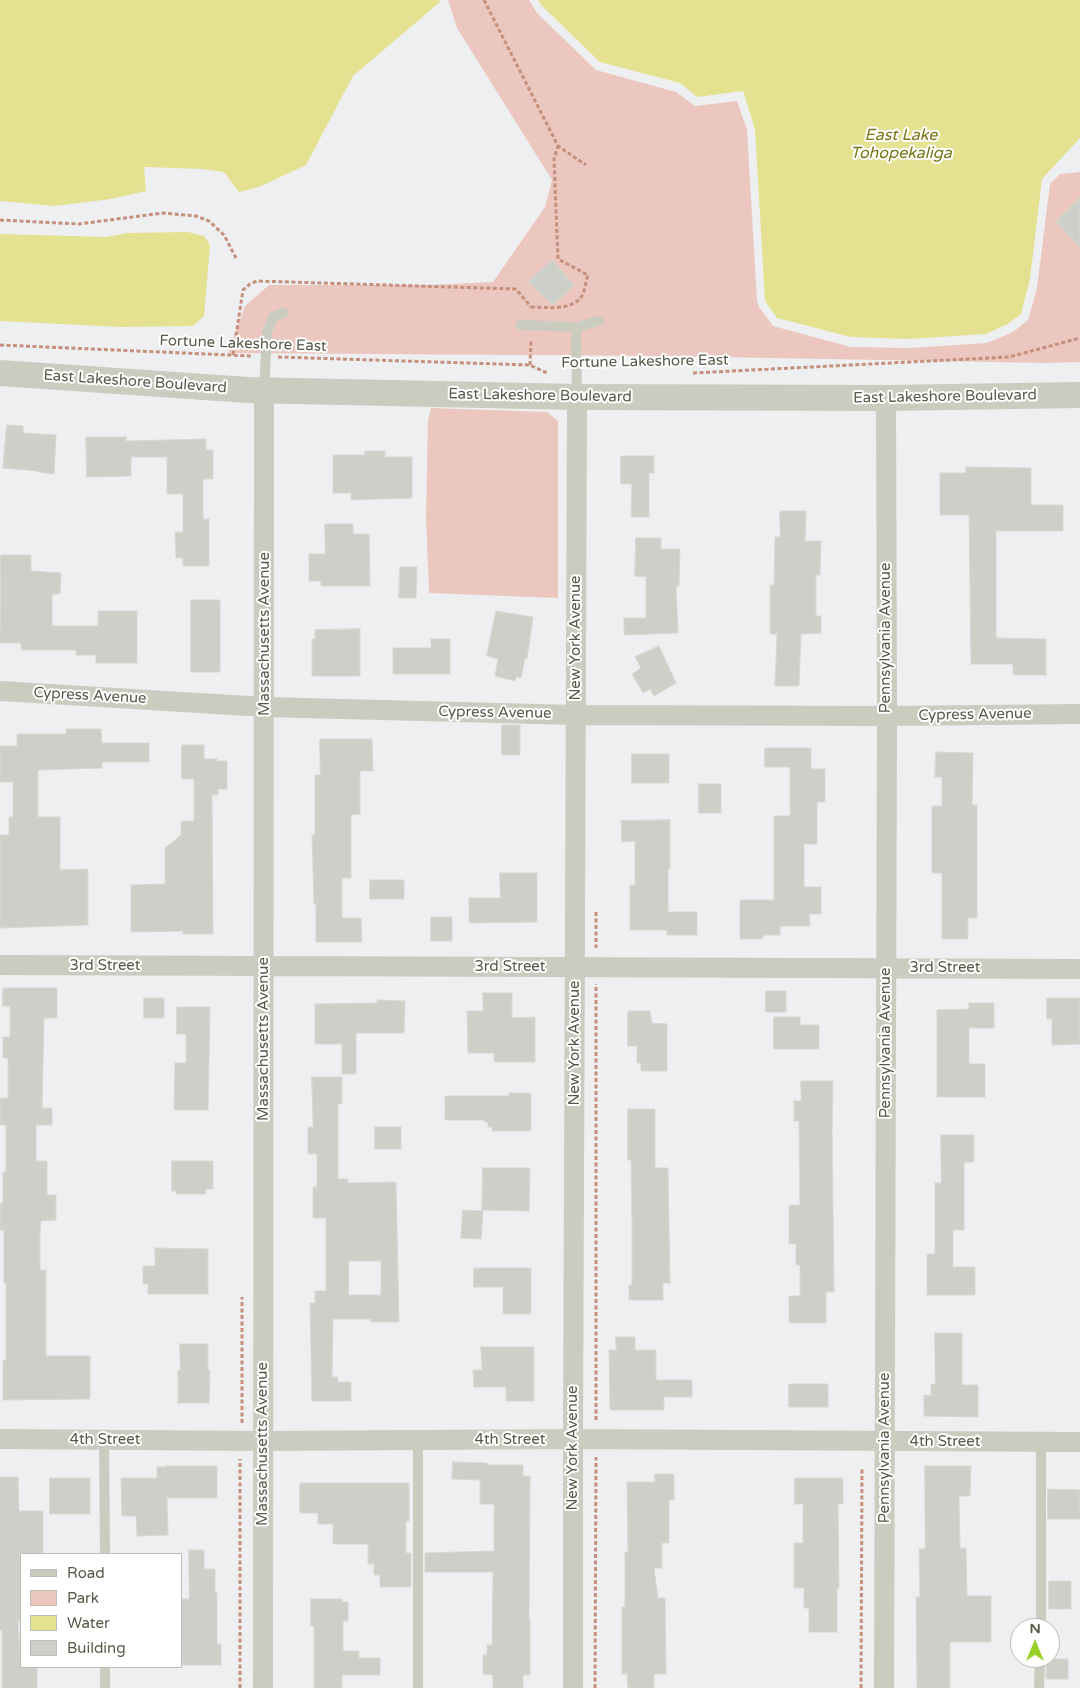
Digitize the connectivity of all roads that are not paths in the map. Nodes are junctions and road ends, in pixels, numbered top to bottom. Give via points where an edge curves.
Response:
1 (283, 313) dead end
2 (599, 321) dead end
3 (526, 325) road end
4 (576, 328) junction
5 (0, 373) edge
6 (577, 387) junction
7 (264, 390) junction
8 (1080, 395) edge
9 (886, 398) junction
10 (0, 691) edge
11 (265, 707) junction
12 (1080, 714) edge
13 (576, 715) junction
14 (887, 716) junction
15 (0, 965) edge
16 (264, 967) junction
17 (576, 967) junction
18 (886, 967) junction
19 (1080, 969) edge
20 (0, 1439) edge
21 (572, 1439) junction
22 (104, 1440) junction
23 (418, 1440) junction
24 (263, 1442) junction
25 (885, 1442) junction
26 (1042, 1442) junction
27 (1080, 1442) edge
28 (105, 1553) edge
29 (1042, 1618) edge
30 (105, 1668) edge
31 (1040, 1668) edge
32 (106, 1688) edge
33 (263, 1688) edge
34 (418, 1688) edge
35 (573, 1688) edge
36 (884, 1688) edge
37 (1039, 1688) edge

1 - 7 lane via 273,317 267,332
2 - 4 lane
3 - 4 lane
4 - 6 lane
5 - 7 street, East Lakeshore Boulevard
6 - 7 street, East Lakeshore Boulevard
6 - 9 street, East Lakeshore Boulevard
6 - 13 street, New York Avenue
7 - 11 street, Massachusetts Avenue
8 - 9 street, East Lakeshore Boulevard
9 - 14 street, Pennsylvania Avenue
10 - 11 street, Cypress Avenue
11 - 13 street, Cypress Avenue
11 - 16 street, Massachusetts Avenue
12 - 14 street, Cypress Avenue
13 - 14 street, Cypress Avenue
13 - 17 street, New York Avenue
14 - 18 street, Pennsylvania Avenue
15 - 16 street, 3rd Street
16 - 17 street, 3rd Street
16 - 24 street, Massachusetts Avenue
17 - 18 street, 3rd Street
17 - 21 street, New York Avenue
18 - 19 street, 3rd Street
18 - 25 street, Pennsylvania Avenue
20 - 22 street, 4th Street
21 - 23 street, 4th Street
21 - 25 street, 4th Street
21 - 35 street, New York Avenue
22 - 24 street, 4th Street
22 - 28 lane
23 - 24 street, 4th Street
23 - 34 lane
24 - 33 street, Massachusetts Avenue
25 - 26 street, 4th Street
25 - 36 street, Pennsylvania Avenue
26 - 27 street, 4th Street
26 - 29 lane
30 - 32 lane
31 - 37 lane

